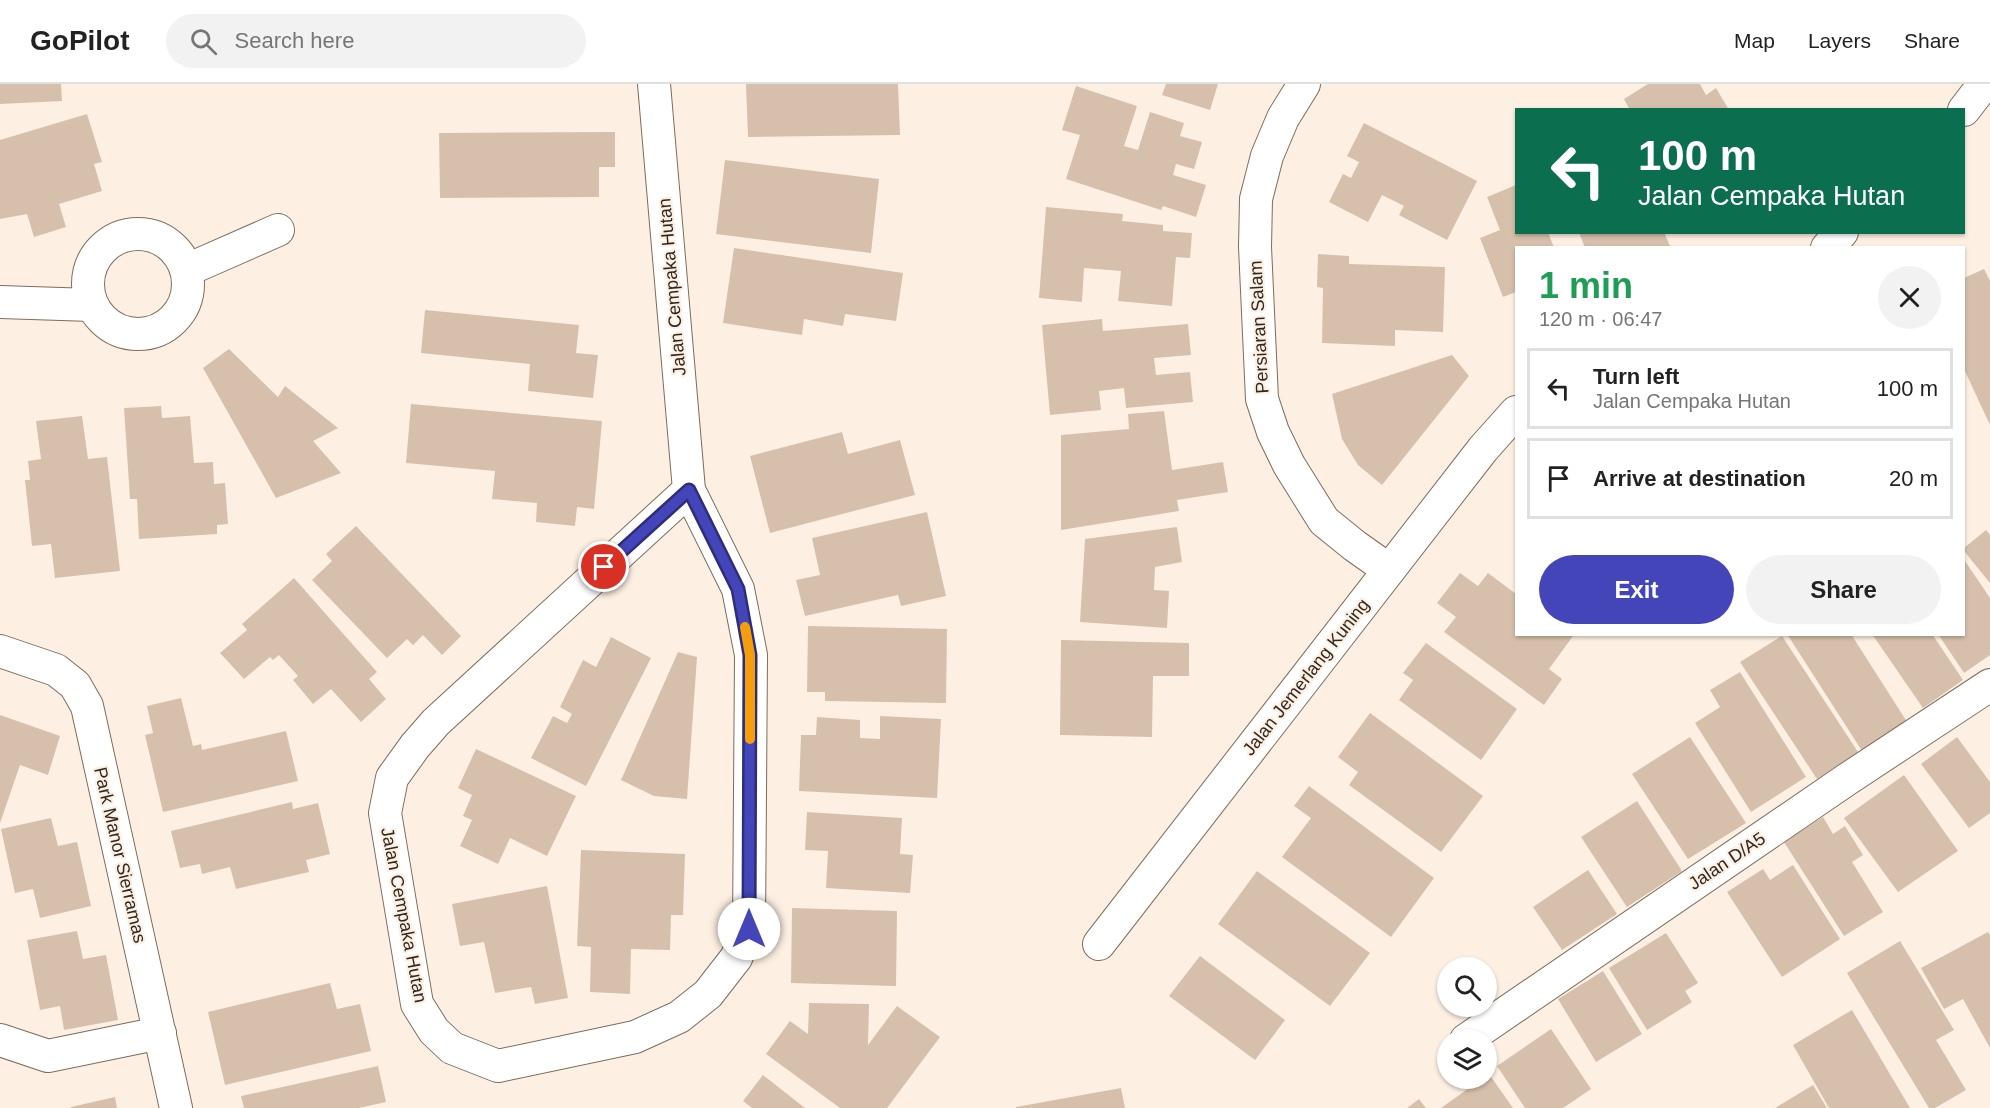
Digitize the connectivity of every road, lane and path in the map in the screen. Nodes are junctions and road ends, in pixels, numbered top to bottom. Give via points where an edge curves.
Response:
1 (654, 84) edge
2 (1304, 84) edge
3 (1983, 84) edge
4 (1965, 109) edge
5 (278, 230) dead end
6 (1840, 234) edge
7 (1829, 246) edge
8 (187, 270) junction
9 (0, 302) edge
10 (92, 305) junction
11 (1515, 412) edge
12 (689, 490) junction
13 (1389, 570) junction
14 (0, 651) edge
15 (1990, 685) edge
16 (1098, 944) dead end
17 (1482, 1029) edge
18 (160, 1033) junction
19 (0, 1040) edge
20 (176, 1108) edge

1 - 12 street, Jalan Cempaka Hutan
2 - 13 street, Persiaran Salam via 1283,118 1267,156 1256,199 1262,399 1289,465 1324,520
3 - 4 street
5 - 8 street
6 - 7 street
8 - 10 street via 189,291 182,312 166,327 146,335 124,333 105,322
8 - 10 street via 175,249 155,236 132,233 109,242 93,259 87,281
9 - 10 street
11 - 13 street, Jalan Jemerlang Kuning
12 - 12 street, Jalan Cempaka Hutan via 738,589 750,655 749,929 736,958 708,994 679,1017 635,1037 498,1066 452,1048 417,1004 385,813 392,778 436,722
13 - 16 street, Jalan Jemerlang Kuning
14 - 18 street, Park Manor Sierramas via 56,670 75,685 87,706
15 - 17 street, Jalan D/A5
18 - 19 street via 48,1056
18 - 20 street, Park Manor Sierramas

